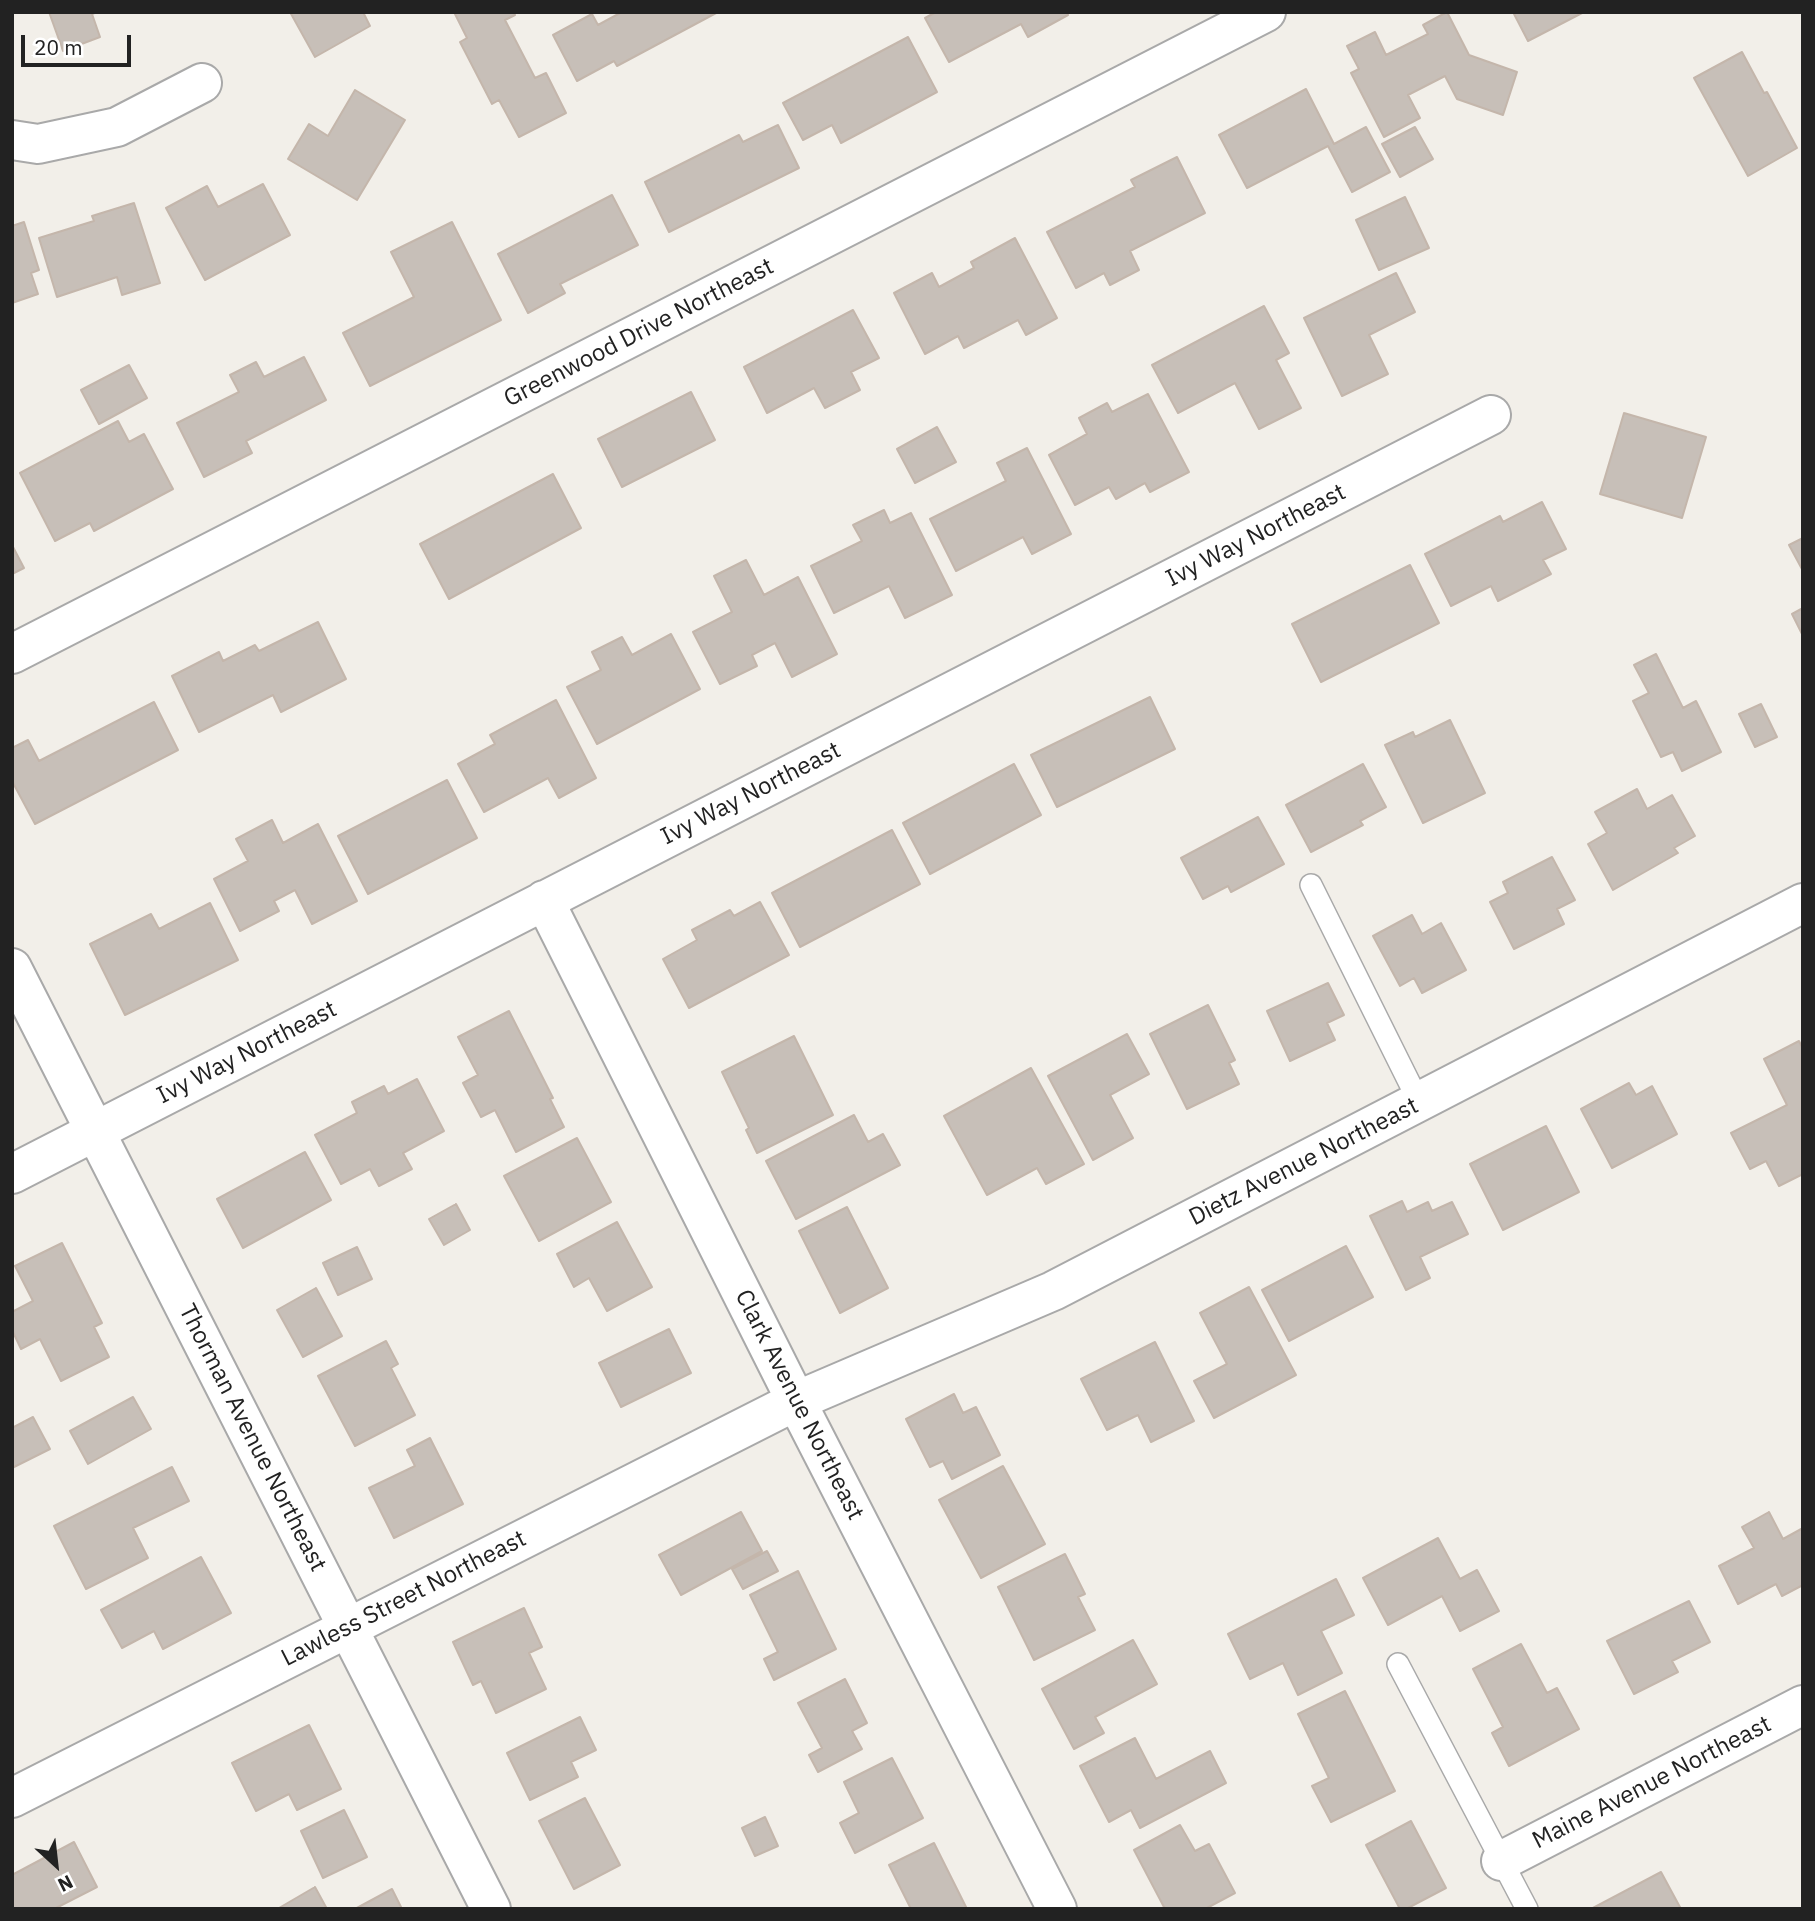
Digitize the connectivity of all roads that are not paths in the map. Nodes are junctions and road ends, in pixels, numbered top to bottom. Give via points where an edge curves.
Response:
1 (1266, 12) edge
2 (202, 83) dead end
3 (12, 141) edge
4 (1492, 415) dead end
5 (12, 654) edge
6 (1311, 886) dead end
7 (544, 900) junction
8 (1803, 903) edge
9 (12, 968) edge
10 (1419, 1102) junction
11 (96, 1131) junction
12 (12, 1174) edge
13 (796, 1401) junction
14 (348, 1627) junction
15 (1398, 1664) dead end
16 (1803, 1705) edge
17 (12, 1798) edge
18 (1501, 1861) junction
19 (491, 1909) edge
20 (1057, 1909) edge
21 (1527, 1909) edge

1 - 5 street, Greenwood Drive Northeast
2 - 3 street via 117,127 38,144
4 - 7 street, Ivy Way Northeast
6 - 10 lane
7 - 11 street, Ivy Way Northeast
7 - 13 street, Clark Avenue Northeast
8 - 10 street, Dietz Avenue Northeast
9 - 11 street, Thorman Avenue Northeast
10 - 13 street, Dietz Avenue Northeast via 1054,1291
11 - 12 street, Ivy Way Northeast
11 - 14 street, Thorman Avenue Northeast
13 - 14 street, Lawless Street Northeast
13 - 20 street, Clark Avenue Northeast
14 - 17 street, Lawless Street Northeast
14 - 19 street, Thorman Avenue Northeast
15 - 18 lane
16 - 18 street, Maine Avenue Northeast
18 - 21 lane

